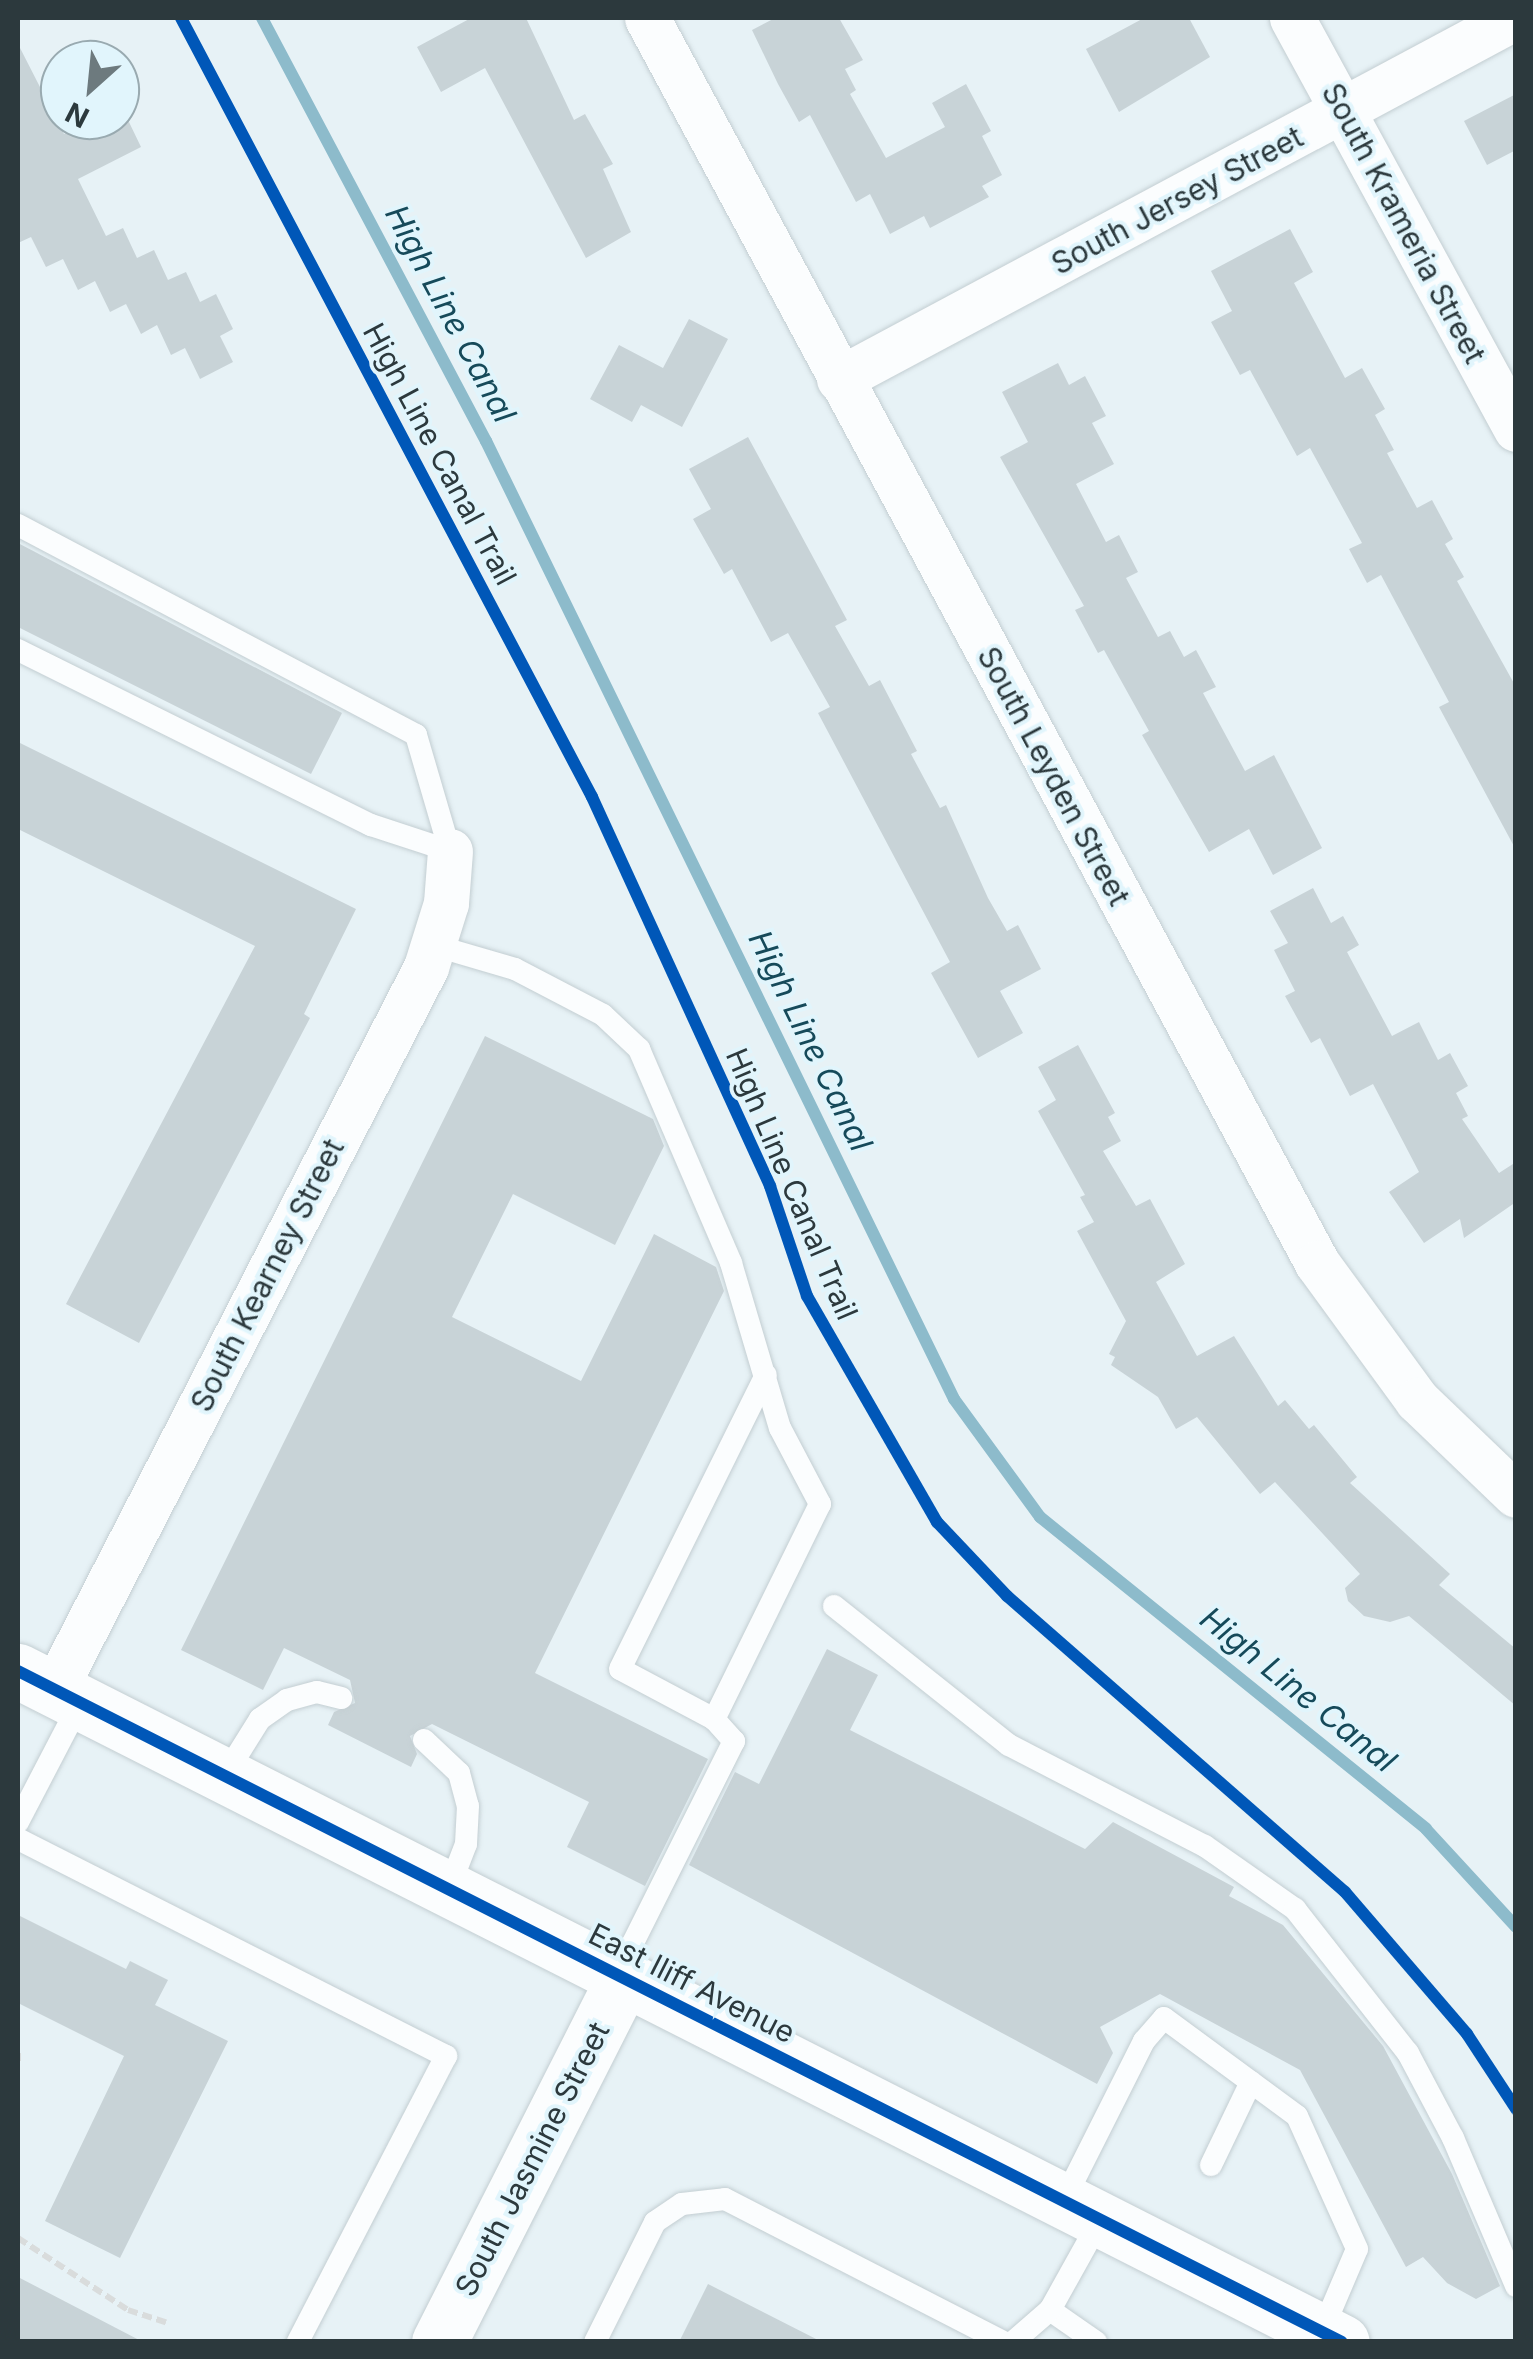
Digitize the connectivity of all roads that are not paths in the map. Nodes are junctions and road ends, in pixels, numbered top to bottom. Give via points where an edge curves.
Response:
1 (647, 18) edge
2 (1292, 18) edge
3 (1514, 18) edge
4 (1344, 110) junction
5 (839, 379) junction
6 (1516, 429) edge
7 (18, 525) edge
8 (18, 650) edge
9 (450, 851) junction
10 (433, 945) junction
11 (766, 1375) junction
12 (1516, 1495) edge
13 (834, 1606) dead end
14 (51, 1688) edge
15 (341, 1698) dead end
16 (714, 1719) junction
17 (424, 1740) dead end
18 (225, 1776) junction
19 (18, 1822) edge
20 (18, 1840) edge
21 (448, 1888) junction
22 (624, 1976) junction
23 (1251, 2082) junction
24 (1211, 2165) dead end
25 (1083, 2209) junction
26 (1516, 2286) edge
27 (1050, 2310) junction
28 (1332, 2336) edge
29 (298, 2342) edge
30 (439, 2342) edge
31 (596, 2342) edge
32 (1003, 2342) edge
33 (1013, 2342) edge
34 (1096, 2342) edge

1 - 5 street, South Leyden Street
2 - 4 street, South Krameria Street
3 - 4 street, South Jersey Street
4 - 5 street, South Jersey Street
4 - 6 street, South Krameria Street
5 - 12 street, South Leyden Street via 1317,1262 1417,1400
7 - 9 lane via 416,736
8 - 9 lane via 371,825
9 - 10 street, South Kearney Street via 446,903
10 - 11 lane via 515,969 603,1015 639,1049 731,1263
10 - 14 street, South Kearney Street
11 - 16 lane via 780,1428 820,1504
11 - 16 lane via 620,1669
13 - 26 lane via 1010,1746 1204,1846 1295,1909 1408,2053
14 - 18 street, East Iliff Avenue
14 - 19 lane
15 - 18 lane via 317,1692 287,1700 260,1719
16 - 22 lane via 734,1741 633,1943
17 - 21 lane via 459,1773 468,1806 466,1844
18 - 21 street, East Iliff Avenue
20 - 29 lane via 446,2056
21 - 22 street, East Iliff Avenue
22 - 25 street, East Iliff Avenue
22 - 30 street, South Jasmine Street
23 - 24 lane
23 - 25 lane via 1164,2018 1144,2041
23 - 28 lane via 1298,2116 1350,2222 1356,2249
25 - 27 lane
25 - 28 street, East Iliff Avenue
27 - 33 lane
27 - 34 lane
31 - 32 lane via 655,2222 682,2204 725,2199

